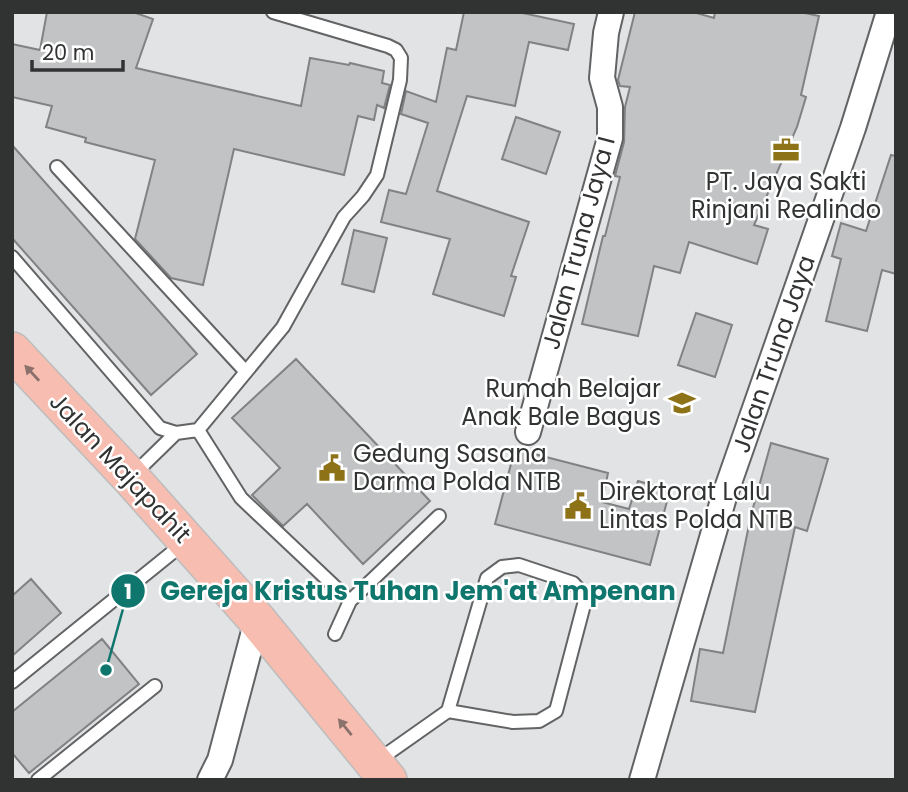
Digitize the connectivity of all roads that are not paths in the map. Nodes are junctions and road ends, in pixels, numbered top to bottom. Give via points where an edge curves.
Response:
1 (273, 12) edge
2 (611, 12) edge
3 (889, 12) edge
4 (57, 167) dead end
5 (12, 257) edge
6 (12, 351) edge
7 (246, 372) junction
8 (198, 430) junction
9 (528, 432) dead end
10 (176, 433) junction
11 (130, 477) junction
12 (439, 516) dead end
13 (187, 541) junction
14 (350, 601) junction
15 (257, 620) junction
16 (335, 634) dead end
17 (12, 682) edge
18 (155, 686) dead end
19 (448, 711) junction
20 (381, 771) edge
21 (38, 780) edge
22 (210, 780) edge
23 (642, 780) edge

1 - 7 lane via 388,46 401,58 401,68 377,175 344,217 284,327
2 - 9 street, Jalan Truna Jaya I via 602,78 610,107 610,138
3 - 23 street, Jalan Truna Jaya via 724,497
4 - 7 lane
5 - 10 lane via 160,428
11 -> 6 main road, Jalan Majapahit
7 - 8 lane
8 - 10 lane
8 - 14 lane via 241,498
10 - 11 lane
11 - 13 main road, Jalan Majapahit
12 - 14 lane
13 - 15 main road, Jalan Majapahit
13 - 17 lane
14 - 16 lane
20 -> 15 main road, Jalan Majapahit
15 - 22 street via 220,760
18 - 21 lane
19 - 19 lane via 486,578 502,567 519,565 573,583 586,597 556,711 539,721 513,722
19 - 20 lane

